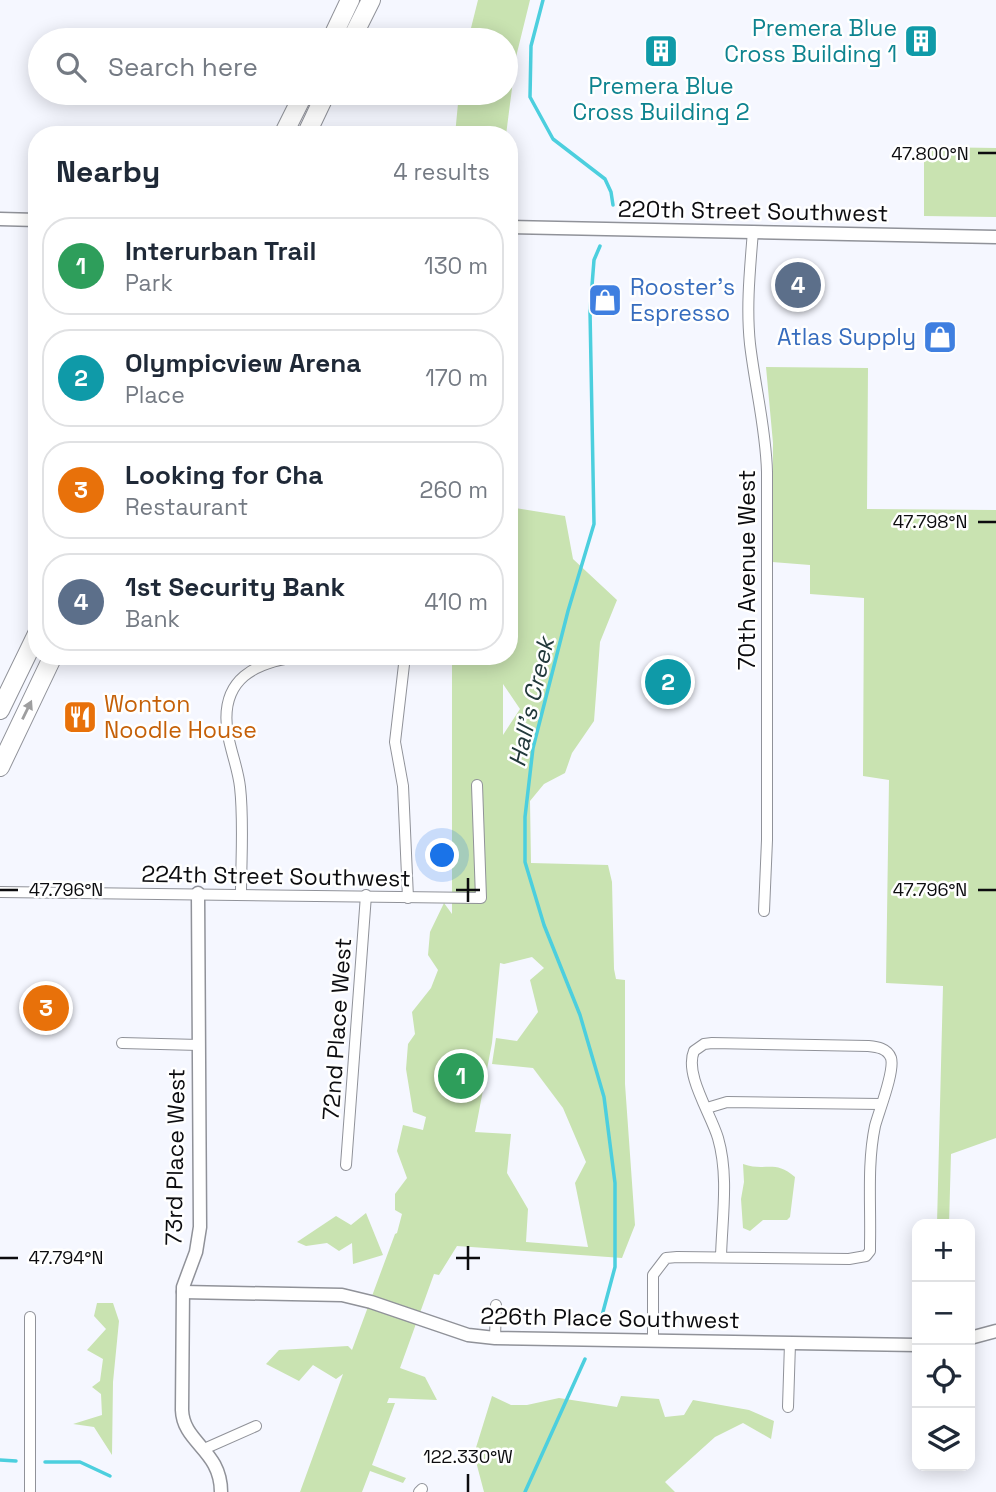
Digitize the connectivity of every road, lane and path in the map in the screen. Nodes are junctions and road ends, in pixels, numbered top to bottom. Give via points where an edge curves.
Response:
1 (350, 0) edge
2 (370, 0) edge
3 (337, 28) edge
4 (357, 28) edge
5 (298, 105) edge
6 (320, 105) edge
7 (288, 126) edge
8 (310, 126) edge
9 (0, 219) edge
10 (28, 220) edge
11 (518, 227) edge
12 (753, 231) junction
13 (996, 237) edge
14 (28, 652) edge
15 (50, 665) edge
16 (261, 665) edge
17 (404, 665) edge
18 (0, 710) edge
19 (0, 767) edge
20 (477, 785) dead end
21 (0, 892) edge
22 (198, 893) junction
23 (240, 894) junction
24 (366, 895) junction
25 (408, 898) junction
26 (764, 911) dead end
27 (122, 1044) dead end
28 (199, 1045) junction
29 (881, 1104) junction
30 (707, 1108) junction
31 (346, 1165) dead end
32 (721, 1257) junction
33 (183, 1292) junction
34 (496, 1305) dead end
35 (30, 1317) dead end
36 (996, 1331) edge
37 (975, 1337) edge
38 (495, 1338) junction
39 (653, 1341) junction
40 (790, 1343) junction
41 (912, 1345) edge
42 (788, 1406) dead end
43 (256, 1426) dead end
44 (204, 1449) junction
45 (30, 1492) edge
46 (221, 1492) edge

1 - 3 highway
2 - 4 highway
5 - 7 highway
6 - 8 highway
9 - 10 street
11 - 12 street, 220th Street Southwest
12 - 13 street, 220th Street Southwest
12 - 26 street, 70th Avenue West via 750,344 766,451
14 - 18 highway
19 -> 15 highway
16 - 23 street via 245,673 231,692 227,715 242,804
17 - 25 street via 396,742 403,786
20 - 25 street, 224th Street Southwest via 481,898
21 - 22 street, 224th Street Southwest
22 - 23 street, 224th Street Southwest
22 - 28 street, 73rd Place West
23 - 24 street, 224th Street Southwest
24 - 25 street, 224th Street Southwest
24 - 31 street, 72nd Place West
27 - 28 street
28 - 33 street, 73rd Place West via 199,1236
29 - 30 street via 727,1102
29 - 30 street via 892,1065 883,1049 712,1043 699,1046 691,1062
29 - 32 street via 871,1156 870,1251 866,1256
30 - 32 street via 722,1157
32 - 39 street via 666,1258 659,1265 653,1275
33 - 38 street, 226th Place Southwest via 342,1296 437,1327
33 - 44 street, 73rd Place West via 182,1416
34 - 38 street
35 - 45 street
36 - 37 street
38 - 39 street, 226th Place Southwest
39 - 40 street, 226th Place Southwest
40 - 41 street, 226th Place Southwest
40 - 42 street
43 - 44 street
44 - 46 street, 73rd Place West via 217,1465

